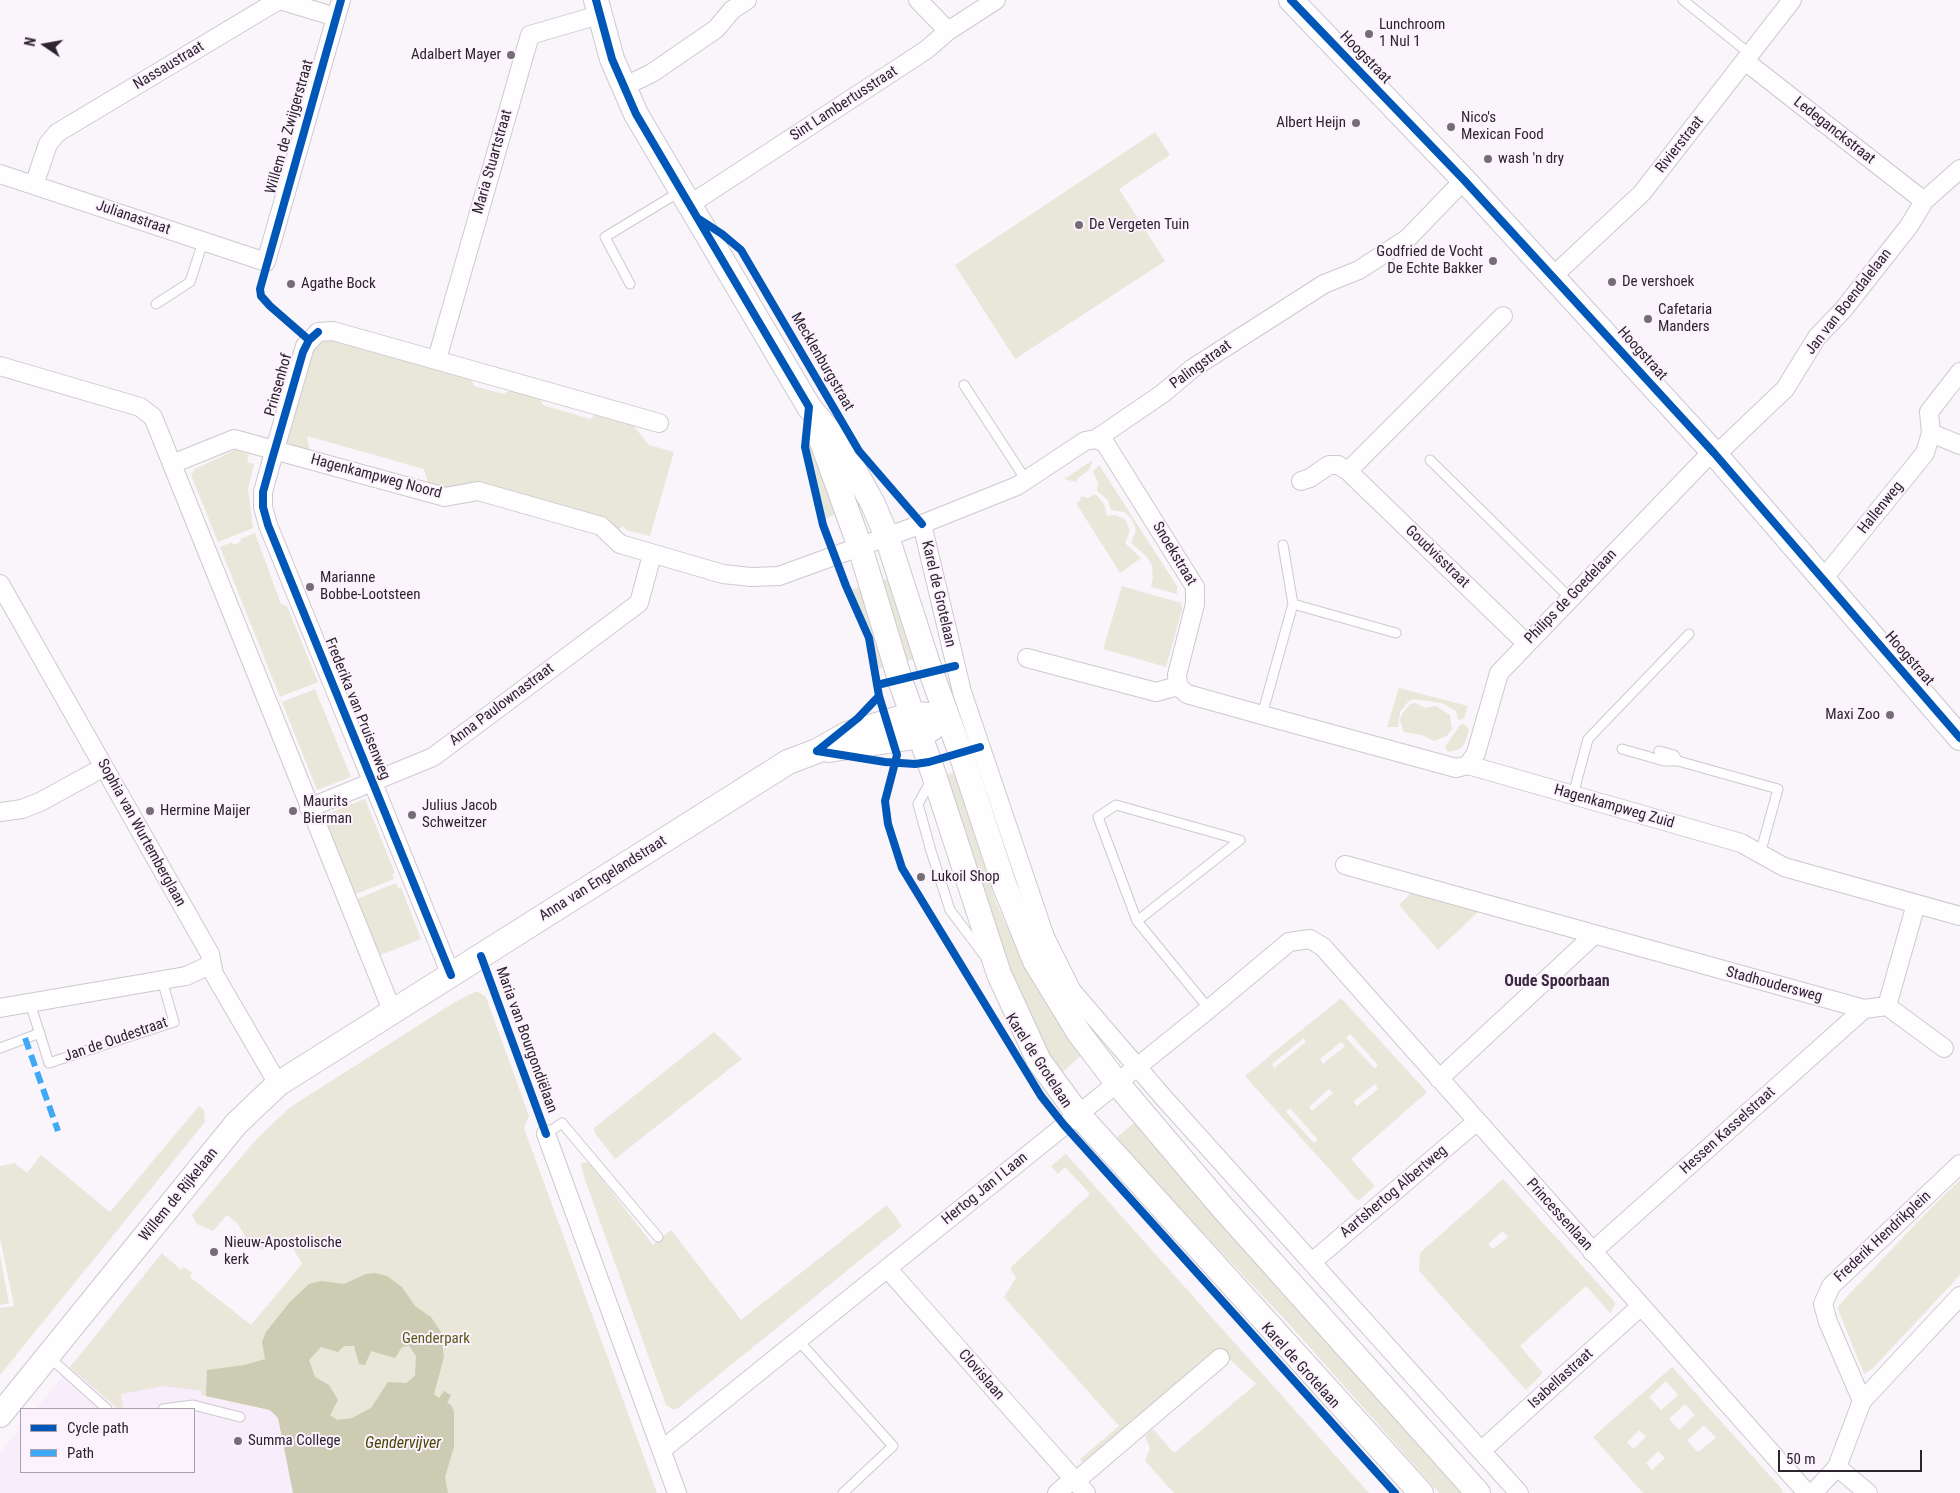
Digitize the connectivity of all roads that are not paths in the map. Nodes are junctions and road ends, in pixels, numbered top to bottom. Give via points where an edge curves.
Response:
1 (340, 0) edge
2 (747, 0) edge
3 (918, 0) edge
4 (996, 0) edge
5 (1291, 0) edge
6 (1683, 0) edge
7 (1792, 0) edge
8 (598, 7) edge
9 (336, 17) junction
10 (948, 32) junction
11 (1747, 58) junction
12 (623, 86) junction
13 (0, 174) edge
14 (1958, 179) edge
15 (1464, 180) junction
16 (34, 185) junction
17 (685, 198) junction
18 (1924, 201) junction
19 (203, 242) junction
20 (266, 262) joint
21 (1552, 277) junction
22 (630, 284) dead end
23 (156, 304) dead end
24 (1503, 316) dead end
25 (437, 359) junction
26 (1, 369) edge
27 (1960, 372) edge
28 (964, 385) dead end
29 (809, 407) junction
30 (659, 423) dead end
31 (1931, 433) junction
32 (1096, 439) junction
33 (1960, 445) edge
34 (274, 450) junction
35 (1714, 453) junction
36 (1430, 460) dead end
37 (172, 464) junction
38 (1348, 471) junction
39 (1026, 480) junction
40 (1301, 481) dead end
41 (922, 524) junction
42 (887, 537) junction
43 (1283, 545) dead end
44 (860, 548) junction
45 (652, 554) junction
46 (1822, 579) junction
47 (3, 595) edge
48 (1571, 599) junction
49 (1293, 604) junction
50 (1396, 633) dead end
51 (1689, 634) dead end
52 (1526, 643) junction
53 (1027, 658) dead end
54 (1178, 686) junction
55 (913, 714) junction
56 (1262, 715) junction
57 (948, 716) junction
58 (921, 736) junction
59 (1960, 738) edge
60 (1622, 749) dead end
61 (817, 751) junction
62 (1659, 751) dead end
63 (1678, 761) junction
64 (1468, 765) junction
65 (104, 767) junction
66 (372, 782) junction
67 (1573, 795) junction
68 (309, 808) junction
69 (0, 812) edge
70 (1760, 854) junction
71 (1346, 865) dead end
72 (1916, 904) junction
73 (1960, 916) edge
74 (1137, 921) junction
75 (1594, 935) junction
76 (1310, 939) joint
77 (212, 964) junction
78 (451, 975) junction
79 (162, 980) junction
80 (30, 1003) junction
81 (1887, 1006) junction
82 (0, 1008) edge
83 (1208, 1009) junction
84 (1864, 1009) junction
85 (393, 1013) junction
86 (40, 1033) junction
87 (0, 1048) edge
88 (1944, 1048) dead end
89 (1137, 1066) junction
90 (1439, 1079) junction
91 (1117, 1082) junction
92 (278, 1084) junction
93 (1078, 1114) junction
94 (1476, 1122) junction
95 (546, 1134) joint
96 (1960, 1164) edge
97 (658, 1237) dead end
98 (1592, 1252) junction
99 (1312, 1262) junction
100 (887, 1268) junction
101 (1960, 1296) edge
102 (1641, 1306) junction
103 (798, 1340) junction
104 (48, 1356) junction
105 (1220, 1358) dead end
106 (1862, 1401) junction
107 (107, 1408) edge
108 (169, 1408) edge
109 (0, 1415) edge
110 (240, 1417) dead end
111 (663, 1449) junction
112 (1481, 1451) junction
113 (1837, 1467) junction
114 (1078, 1484) edge
115 (678, 1493) edge
116 (843, 1493) edge
117 (1057, 1493) edge
118 (1421, 1493) edge
119 (1478, 1493) edge
120 (1519, 1493) edge
121 (1807, 1493) edge
122 (1813, 1493) edge
123 (1868, 1493) edge

1 - 9 street, Willem de Zwijgerstraat
2 - 12 street via 732,10 716,29 652,73
3 - 10 street
4 - 10 street, Sint Lambertusstraat
5 - 15 main road, Hoogstraat
6 - 11 lane
7 - 11 street, Rivierstraat
8 - 12 main road, Mecklenburgstraat
8 - 25 street, Maria Stuartstraat via 530,35
9 - 16 street, Nassaustraat via 280,0 57,133 48,144
9 - 20 street, Willem de Zwijgerstraat
10 - 17 street, Sint Lambertusstraat via 926,50
11 - 18 street, Ledeganckstraat
11 - 21 street, Rivierstraat via 1642,193
12 - 17 main road, Mecklenburgstraat
13 - 16 street, Julianastraat
14 - 18 street, Jan van Boendalelaan
15 - 21 main road, Hoogstraat
15 - 32 street, Palingstraat via 1408,238 1359,270 1324,284 1193,368 1162,394
16 - 19 street, Julianastraat
17 - 22 lane via 606,237
17 - 29 main road, Mecklenburgstraat
18 - 35 street, Jan van Boendalelaan via 1909,226 1849,303 1817,338 1785,390
19 - 20 street, Julianastraat
19 - 23 lane via 190,282
21 - 35 main road, Hoogstraat
24 - 38 street
25 - 30 street, Prinsenhof
25 - 34 street, Prinsenhof via 333,331 318,332 303,352
26 - 37 street via 146,410 153,417
27 - 31 street, Hallenweg via 1929,412
28 - 39 lane
29 - 42 main road, Mecklenburgstraat via 840,444
29 - 44 main road, Mecklenburgstraat
31 - 33 street
31 - 46 street, Hallenweg via 1925,453
32 - 39 street, Palingstraat via 1085,441
32 - 54 street, Snoekstraat via 1105,443 1196,587 1177,675
34 - 37 street, Hagenkampweg Noord via 234,438
34 - 45 street, Hagenkampweg Noord via 446,497 478,491 601,526 620,544
34 - 66 street, Frederika van Pruisenweg via 263,492 268,525
35 - 46 main road, Hoogstraat
35 - 48 street, Philips de Goedelaan
36 - 48 lane
37 - 68 street
38 - 40 street via 1338,465 1329,465
38 - 52 street, Goudvisstraat
39 - 41 street, Palingstraat
41 - 42 street, Hagenkampweg Noord
41 - 89 street, Karel de Grotelaan via 962,692 1045,937 1072,991
42 - 44 street, Hagenkampweg Noord
42 - 57 main road, Karel de Grotelaan
43 - 49 lane
44 - 45 street, Hagenkampweg Noord via 791,574 766,577 723,574
44 - 55 main road, Karel de Grotelaan
45 - 66 street, Anna Paulownastraat via 639,602 433,756
46 - 59 main road, Hoogstraat
47 - 65 street, Sophia van Wurtemberglaan
48 - 52 street, Philips de Goedelaan
49 - 50 lane
49 - 56 lane
51 - 67 lane via 1588,739
52 - 64 street, Philips de Goedelaan via 1499,673 1476,754
53 - 54 street via 1156,692
54 - 56 street, Hagenkampweg Zuid via 1187,694
55 - 57 main road, Anna van Engelandstraat
55 - 58 main road, Karel de Grotelaan
55 - 61 main road, Anna van Engelandstraat via 847,734
56 - 64 street, Hagenkampweg Zuid via 1456,768
57 - 58 main road, Anna van Engelandstraat
57 - 91 main road, Karel de Grotelaan via 1004,884 1035,961 1079,1033
58 - 61 main road, Anna van Engelandstraat
58 - 93 main road, Karel de Grotelaan via 999,974 1039,1061
60 - 63 lane via 1664,761
61 - 78 main road, Anna van Engelandstraat via 788,762
62 - 63 lane via 1674,755
63 - 70 lane via 1778,789
64 - 67 street, Hagenkampweg Zuid
65 - 69 street via 40,802
65 - 77 street, Sophia van Wurtemberglaan via 210,954
66 - 68 street, Anna Paulownastraat
66 - 78 street, Frederika van Pruisenweg
67 - 70 street, Hagenkampweg Zuid via 1740,843
68 - 85 street
70 - 72 street, Hagenkampweg Zuid via 1784,867
71 - 75 street, Stadhoudersweg
72 - 73 street, Hagenkampweg Zuid
72 - 81 street
74 - 74 lane via 1144,915 1240,840 1116,805 1098,817
74 - 83 lane
75 - 84 street, Stadhoudersweg
75 - 90 street
76 - 83 street, Hertog Jan I Laan via 1289,942
76 - 90 street, Princessenlaan via 1323,947
77 - 79 street via 186,976
77 - 92 street, Sophia van Wurtemberglaan via 214,974
78 - 85 main road, Anna van Engelandstraat
79 - 80 street
79 - 86 lane, Jan de Oudestraat via 174,1022 49,1063
80 - 82 street
80 - 86 lane, Jan de Oudestraat
81 - 84 street, Stadhoudersweg
81 - 88 street
83 - 89 street, Hertog Jan I Laan
84 - 98 street, Hessen Kasselstraat
85 - 92 main road, Willem de Rijkelaan
86 - 87 lane
89 - 91 street, Hertog Jan I Laan
89 - 99 street, Karel de Grotelaan
90 - 94 street, Princessenlaan
91 - 93 street, Hertog Jan I Laan
91 - 119 main road, Karel de Grotelaan via 1222,1207
92 - 104 main road, Willem de Rijkelaan via 236,1124
93 - 100 street, Hertog Jan I Laan
93 - 118 main road, Karel de Grotelaan
94 - 98 street, Princessenlaan
94 - 99 street, Aartshertog Albertweg
95 - 97 lane via 562,1123
95 - 111 street, Maria van Bourgondiëlaan
96 - 106 street, Frederik Hendrikplein via 1831,1286 1823,1304
98 - 102 street, Princessenlaan
99 - 112 street, Karel de Grotelaan
100 - 103 street, Hertog Jan I Laan
100 - 114 street, Clovislaan
101 - 106 street
102 - 112 street, Isabellastraat
102 - 121 street, Princessenlaan
103 - 111 street, Hertog Jan I Laan
103 - 116 lane via 893,1446
104 - 107 lane
104 - 109 main road, Willem de Rijkelaan
105 - 114 street
106 - 113 street
108 - 110 lane via 193,1404
111 - 115 street, Maria van Bourgondiëlaan
112 - 120 street, Karel de Grotelaan
113 - 122 street
113 - 123 street
114 - 117 street

